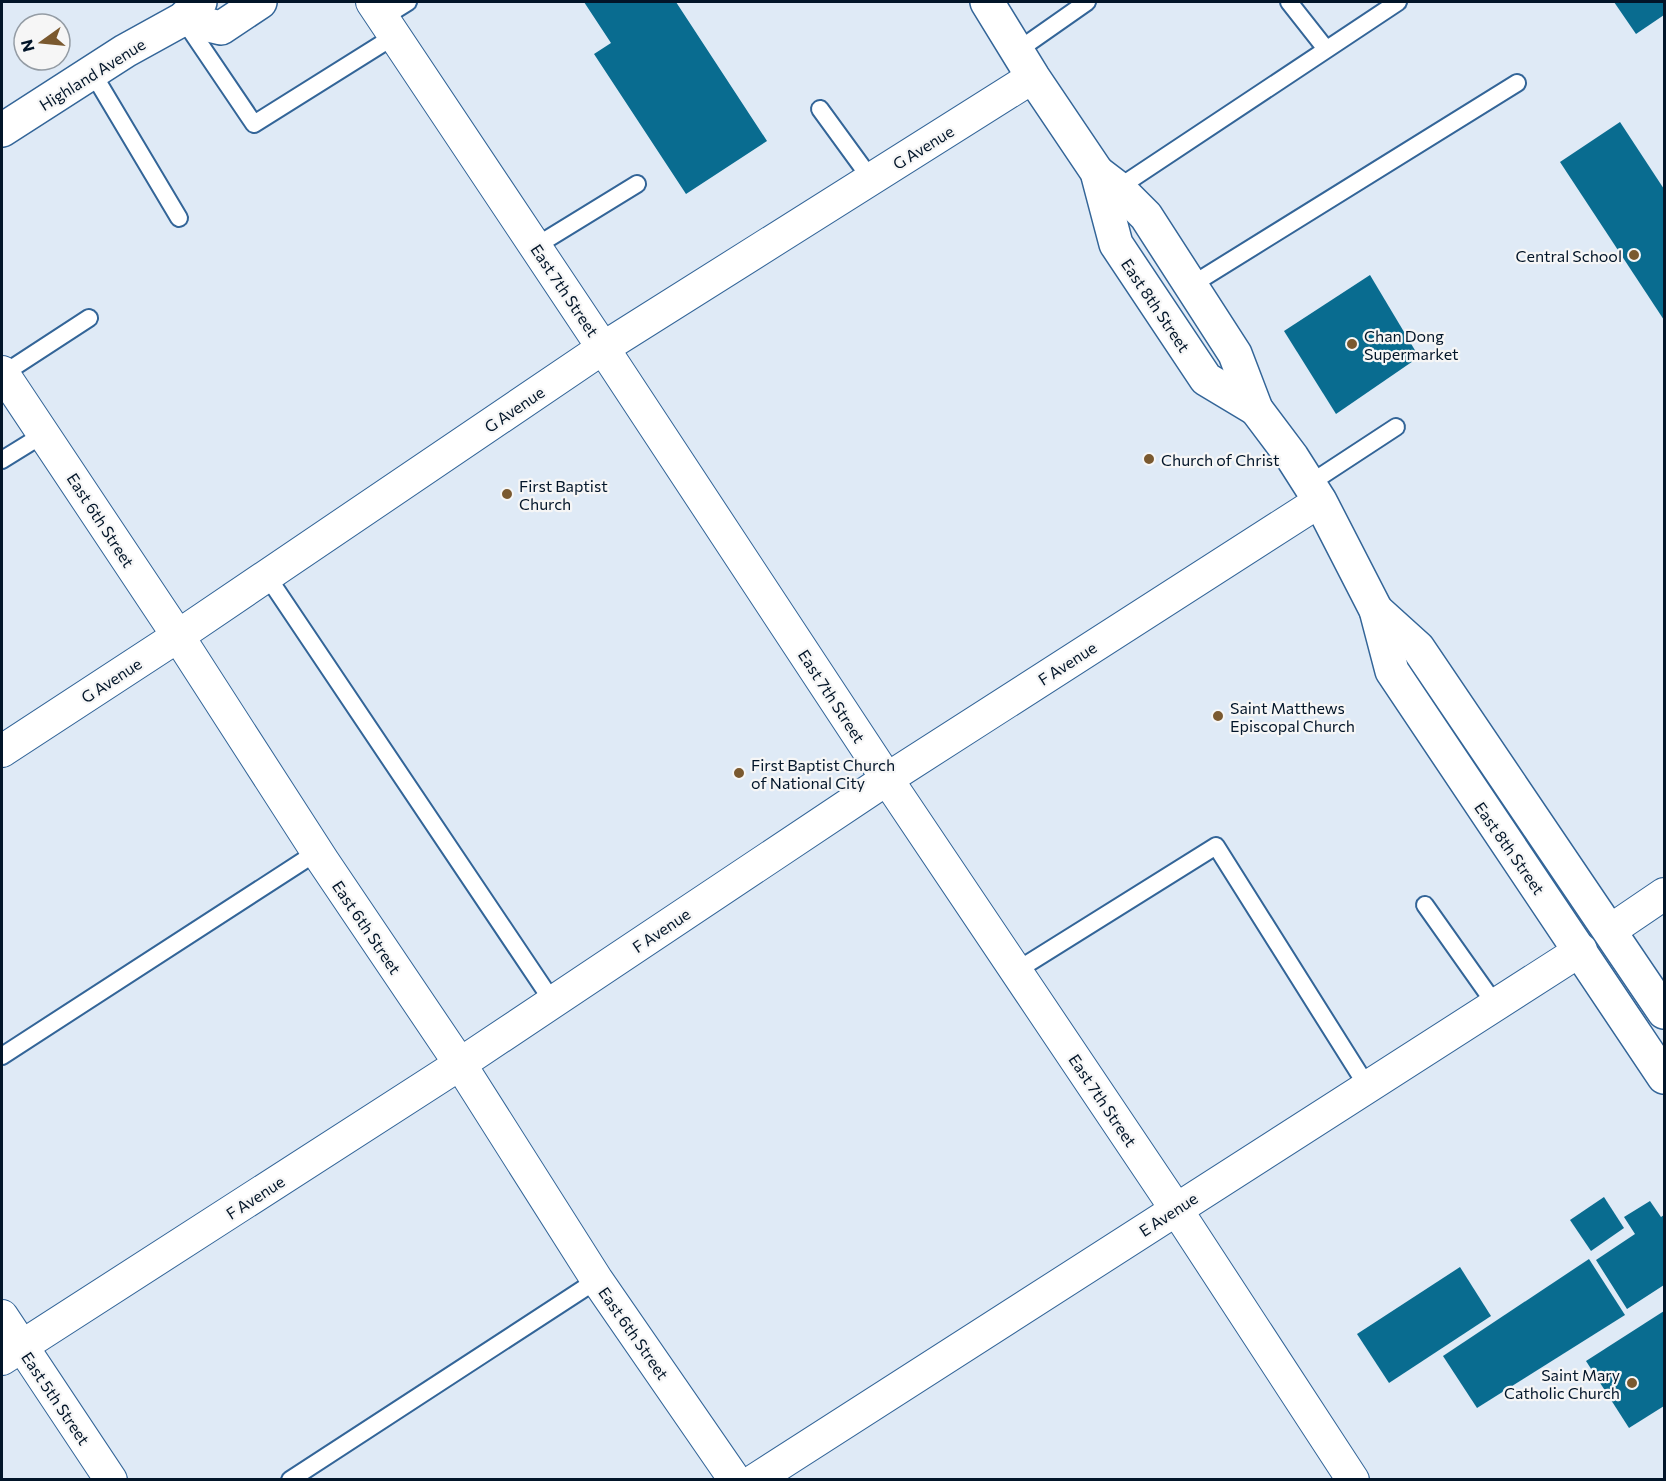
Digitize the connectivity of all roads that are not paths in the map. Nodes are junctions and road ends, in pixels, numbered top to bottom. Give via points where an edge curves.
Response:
1 (260, 2) edge
2 (987, 2) edge
3 (1087, 2) edge
4 (1289, 2) edge
5 (1398, 2) edge
6 (192, 10) edge
7 (390, 14) edge
8 (1326, 49) junction
9 (1025, 64) junction
10 (92, 72) junction
11 (1517, 83) dead end
12 (820, 109) dead end
13 (2, 130) edge
14 (871, 179) junction
15 (1108, 180) junction
16 (637, 184) dead end
17 (178, 218) dead end
18 (536, 246) junction
19 (1190, 286) junction
20 (89, 318) dead end
21 (603, 348) junction
22 (2, 373) edge
23 (1256, 409) junction
24 (1396, 427) dead end
25 (44, 434) junction
26 (2, 460) edge
27 (1314, 492) junction
28 (267, 576) junction
29 (1376, 610) junction
30 (178, 636) junction
31 (2, 751) edge
32 (887, 779) junction
33 (317, 852) junction
34 (1665, 894) edge
35 (1425, 905) dead end
36 (1611, 930) junction
37 (1581, 950) junction
38 (1016, 971) junction
39 (553, 1002) junction
40 (1495, 1004) junction
41 (1665, 1012) edge
42 (2, 1056) edge
43 (460, 1064) junction
44 (1665, 1077) edge
45 (1367, 1086) junction
46 (1176, 1209) junction
47 (597, 1280) junction
48 (2, 1316) edge
49 (11, 1352) edge
50 (111, 1479) edge
51 (290, 1479) edge
52 (735, 1479) edge
53 (755, 1479) edge
54 (1353, 1479) edge

1 - 6 main road via 221,28
2 - 9 main road, East 8th Street
3 - 9 lane
4 - 8 lane
5 - 8 lane
6 - 7 lane via 254,124
6 - 10 main road, Highland Avenue
7 - 18 street, East 7th Street
8 - 15 lane
9 - 14 street, G Avenue
9 - 15 main road, East 8th Street
10 - 13 main road, Highland Avenue
10 - 17 lane
11 - 19 lane
12 - 14 lane
14 - 21 street, G Avenue
15 - 19 main road, East 8th Street via 1146,216
15 - 23 main road, East 8th Street via 1116,244 1206,379
16 - 18 lane
18 - 21 street, East 7th Street
19 - 23 main road, East 8th Street via 1235,354
20 - 22 lane
21 - 28 street, G Avenue
21 - 32 street, East 7th Street
22 - 25 street, East 6th Street
23 - 27 main road, East 8th Street
24 - 27 lane
25 - 26 lane
25 - 30 street, East 6th Street
27 - 29 main road, East 8th Street
27 - 32 street, F Avenue
28 - 30 street, G Avenue
28 - 39 lane
29 - 36 main road, East 8th Street via 1418,648
29 - 37 main road, East 8th Street via 1392,671
30 - 31 street, G Avenue
30 - 33 street, East 6th Street
32 - 38 street, East 7th Street
32 - 39 street, F Avenue
33 - 42 lane
33 - 43 street, East 6th Street
34 - 36 street
35 - 40 lane
36 - 41 main road, East 8th Street
37 - 40 street, E Avenue
37 - 44 main road, East 8th Street
38 - 45 lane via 1216,846
38 - 46 street, East 7th Street
39 - 43 street, F Avenue
40 - 45 street, E Avenue
43 - 47 street, East 6th Street
43 - 49 street, F Avenue
45 - 46 street, E Avenue
46 - 53 street, E Avenue
46 - 54 street, East 7th Street
47 - 51 lane
47 - 52 street, East 6th Street
48 - 49 street, East 5th Street
49 - 50 street, East 5th Street

